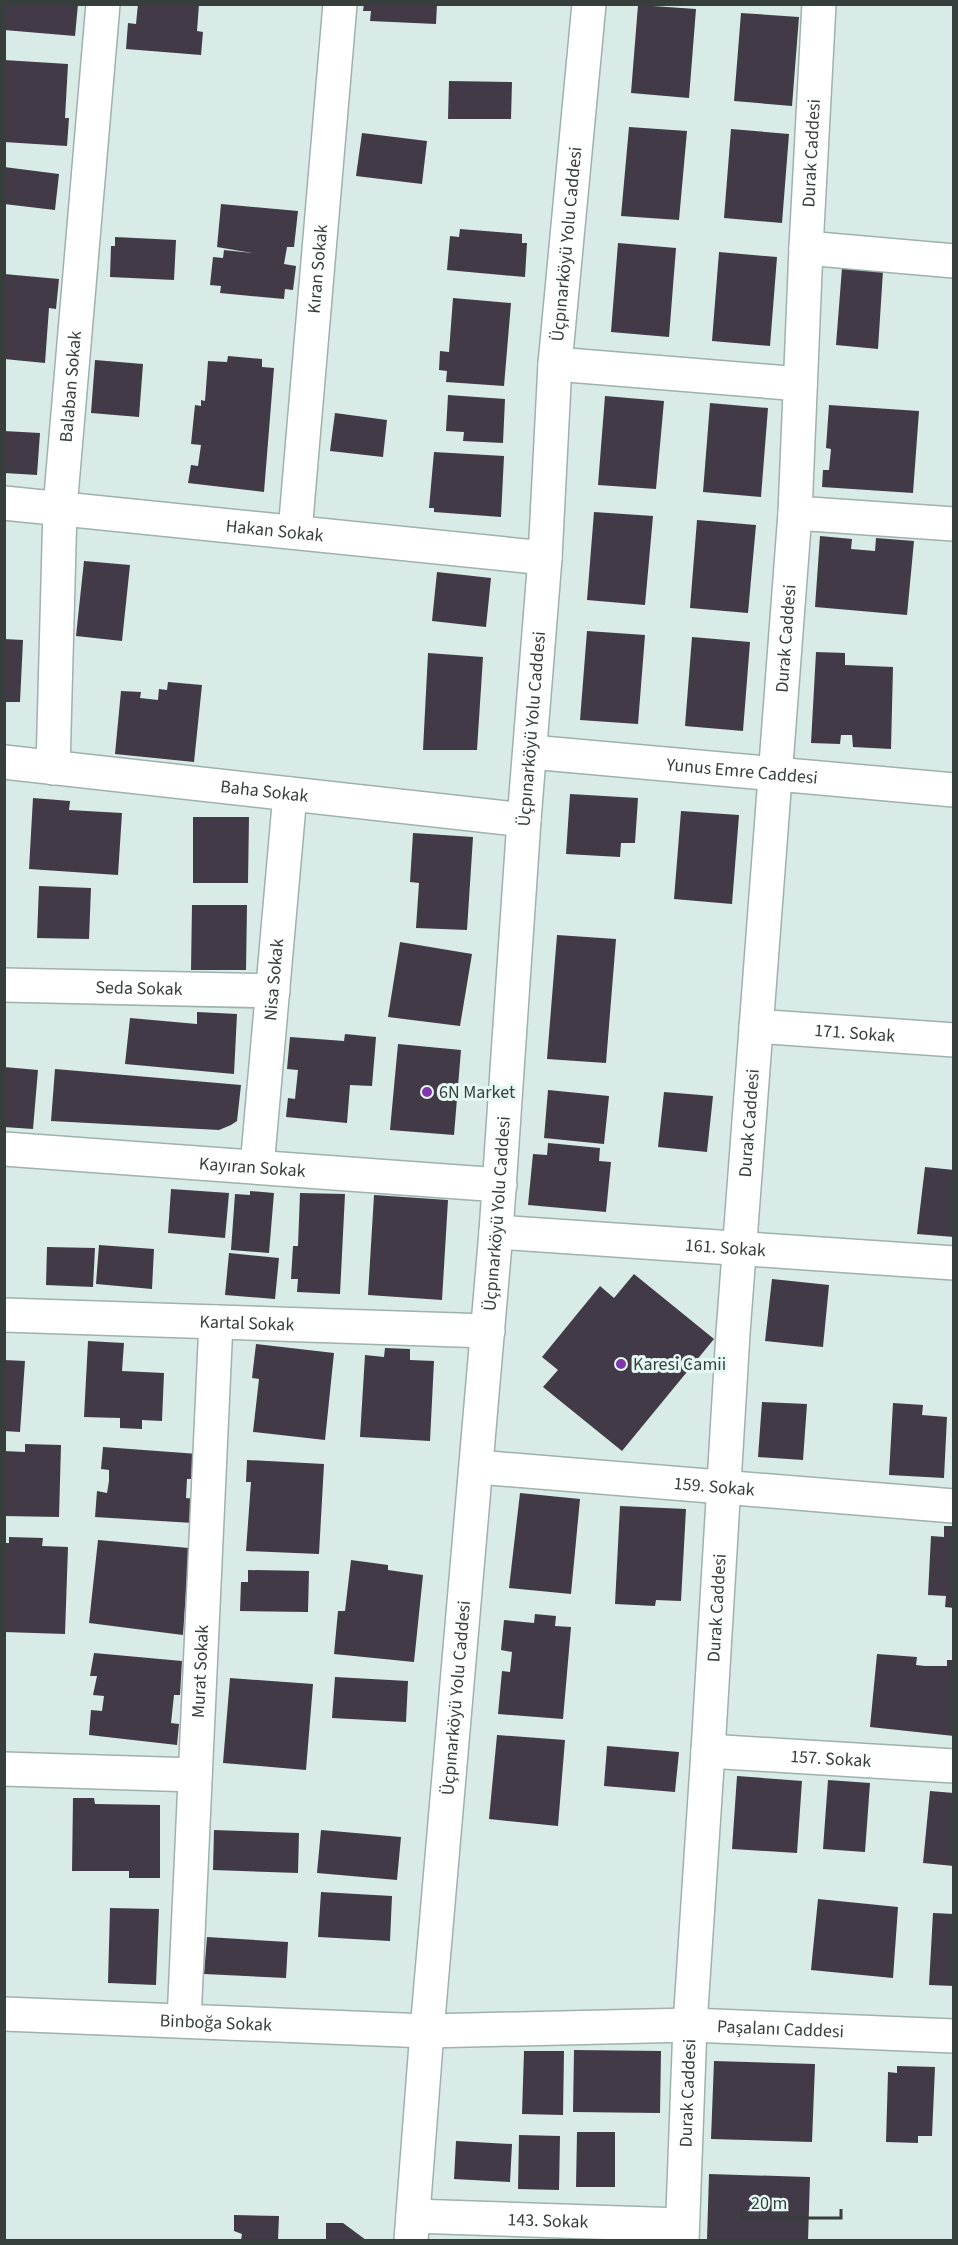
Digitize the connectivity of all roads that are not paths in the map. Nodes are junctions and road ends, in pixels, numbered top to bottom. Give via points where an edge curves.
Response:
1 (103, 4) edge
2 (340, 4) edge
3 (589, 4) edge
4 (819, 4) edge
5 (806, 249) junction
6 (954, 261) edge
7 (555, 364) junction
8 (800, 384) junction
9 (4, 503) edge
10 (60, 508) junction
11 (795, 513) junction
12 (954, 524) edge
13 (295, 532) junction
14 (545, 558) junction
15 (531, 752) junction
16 (4, 762) edge
17 (53, 768) junction
18 (775, 774) junction
19 (954, 790) edge
20 (290, 794) junction
21 (524, 820) junction
22 (4, 985) edge
23 (273, 991) junction
24 (756, 1026) junction
25 (954, 1040) edge
26 (4, 1149) edge
27 (257, 1167) junction
28 (500, 1185) junction
29 (496, 1232) junction
30 (739, 1248) junction
31 (954, 1263) edge
32 (4, 1315) edge
33 (216, 1322) junction
34 (488, 1331) junction
35 (477, 1467) junction
36 (723, 1486) junction
37 (954, 1506) edge
38 (708, 1751) junction
39 (954, 1766) edge
40 (4, 1769) edge
41 (195, 1775) junction
42 (4, 2014) edge
43 (184, 2021) junction
44 (690, 2025) junction
45 (427, 2031) junction
46 (954, 2036) edge
47 (412, 2228) edge
48 (682, 2233) edge

1 - 10 street, Balaban Sokak
2 - 13 street, Kıran Sokak
3 - 7 street, Üçpınarköyü Yolu Caddesi
4 - 5 street, Durak Caddesi
5 - 6 street
5 - 8 street, Durak Caddesi
7 - 8 street
7 - 14 street, Üçpınarköyü Yolu Caddesi
8 - 11 street, Durak Caddesi
9 - 10 street, Hakan Sokak
10 - 13 street, Hakan Sokak
10 - 17 street, Balaban Sokak
11 - 12 street
11 - 18 street, Durak Caddesi
13 - 14 street, Hakan Sokak
14 - 15 street, Üçpınarköyü Yolu Caddesi
15 - 18 street, Yunus Emre Caddesi
15 - 21 street, Üçpınarköyü Yolu Caddesi
16 - 17 street, Baha Sokak
17 - 20 street, Baha Sokak
18 - 19 street, Yunus Emre Caddesi
18 - 24 street, Durak Caddesi
20 - 21 street, Baha Sokak
20 - 23 street, Nisa Sokak
21 - 28 street, Üçpınarköyü Yolu Caddesi
22 - 23 street, Seda Sokak
23 - 27 street, Nisa Sokak
24 - 25 street, 171. Sokak
24 - 30 street, Durak Caddesi
26 - 27 street, Kayıran Sokak
27 - 28 street, Kayıran Sokak
28 - 29 street, Üçpınarköyü Yolu Caddesi
29 - 30 street, 161. Sokak
29 - 34 street, Üçpınarköyü Yolu Caddesi
30 - 31 street, 161. Sokak
30 - 36 street, Durak Caddesi
32 - 33 street, Kartal Sokak
33 - 34 street, Kartal Sokak
33 - 41 street, Murat Sokak
34 - 35 street, Üçpınarköyü Yolu Caddesi
35 - 36 street, 159. Sokak
35 - 45 street, Üçpınarköyü Yolu Caddesi
36 - 37 street, 159. Sokak
36 - 38 street, Durak Caddesi
38 - 39 street, 157. Sokak
38 - 44 street, Durak Caddesi
40 - 41 street
41 - 43 street, Murat Sokak
42 - 43 street, Binboğa Sokak
43 - 45 street, Binboğa Sokak
44 - 45 street, Paşalanı Caddesi
44 - 46 street, Paşalanı Caddesi
44 - 48 street, Durak Caddesi
45 - 47 street, Üçpınarköyü Yolu Caddesi
47 - 48 street, 143. Sokak

